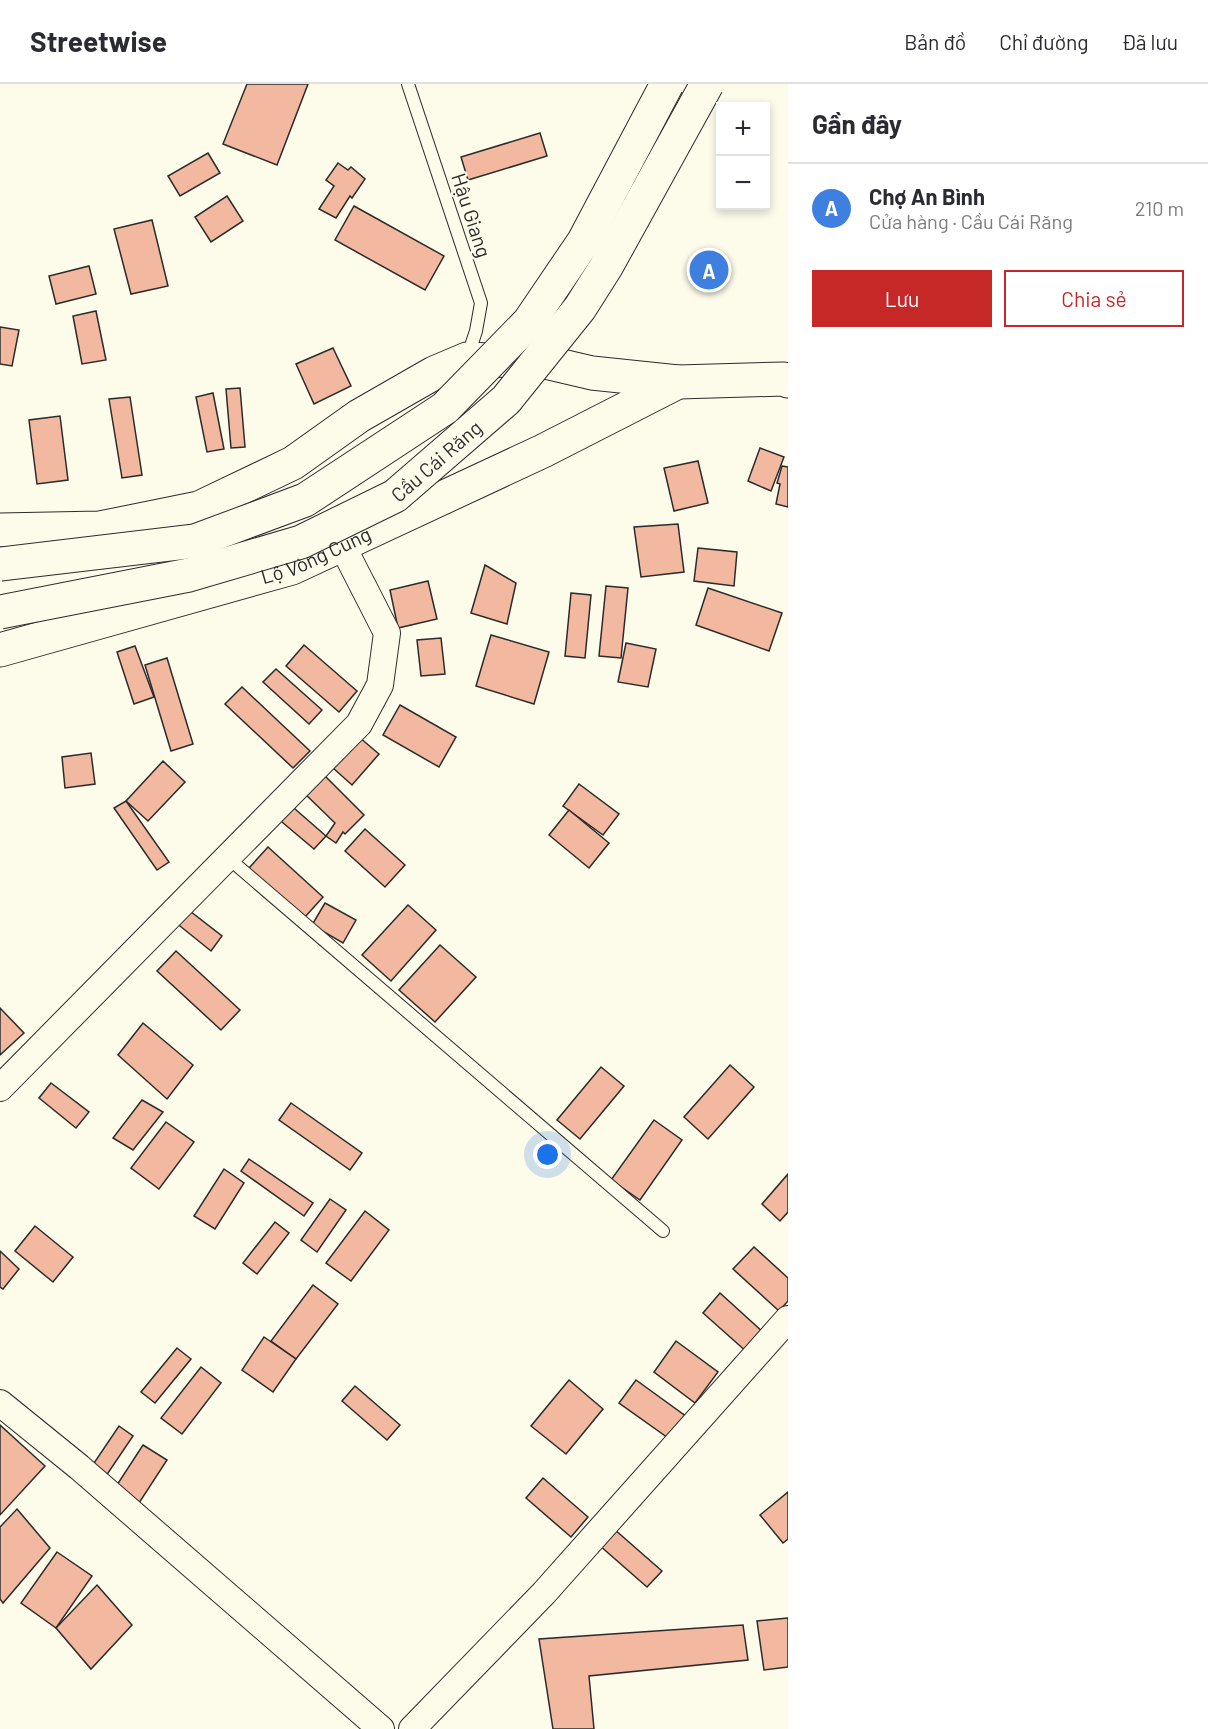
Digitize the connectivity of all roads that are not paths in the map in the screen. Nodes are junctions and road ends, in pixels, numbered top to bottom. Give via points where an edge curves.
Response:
1 (408, 84) edge
2 (667, 84) edge
3 (707, 84) edge
4 (467, 359) junction
5 (788, 381) edge
6 (678, 382) junction
7 (0, 530) edge
8 (342, 545) junction
9 (0, 564) edge
10 (0, 612) edge
11 (0, 650) edge
12 (227, 857) junction
13 (0, 1088) edge
14 (663, 1231) dead end
15 (788, 1319) edge
16 (0, 1403) edge
17 (381, 1729) edge
18 (412, 1729) edge

1 - 4 lane, Hậu Giang via 481,303
2 - 9 main road, Cầu Cái Răng, bridge via 584,241 529,322 446,408 304,500 195,541
3 - 10 main road, Cầu Cái Răng, bridge via 580,308 506,400 395,496 302,542 189,575
4 - 6 main road, Lộ Vòng Cung via 546,362 592,373
4 - 7 main road, Lộ Vòng Cung via 434,373 359,416 293,463 199,508 100,528
5 - 6 main road, Lộ Vòng Cung
6 - 8 main road, Lộ Vòng Cung via 543,451
8 - 11 main road, Lộ Vòng Cung via 292,568
8 - 12 street via 387,633 380,685 359,724
12 - 13 street
12 - 14 lane
15 - 18 street via 544,1593
16 - 17 street

